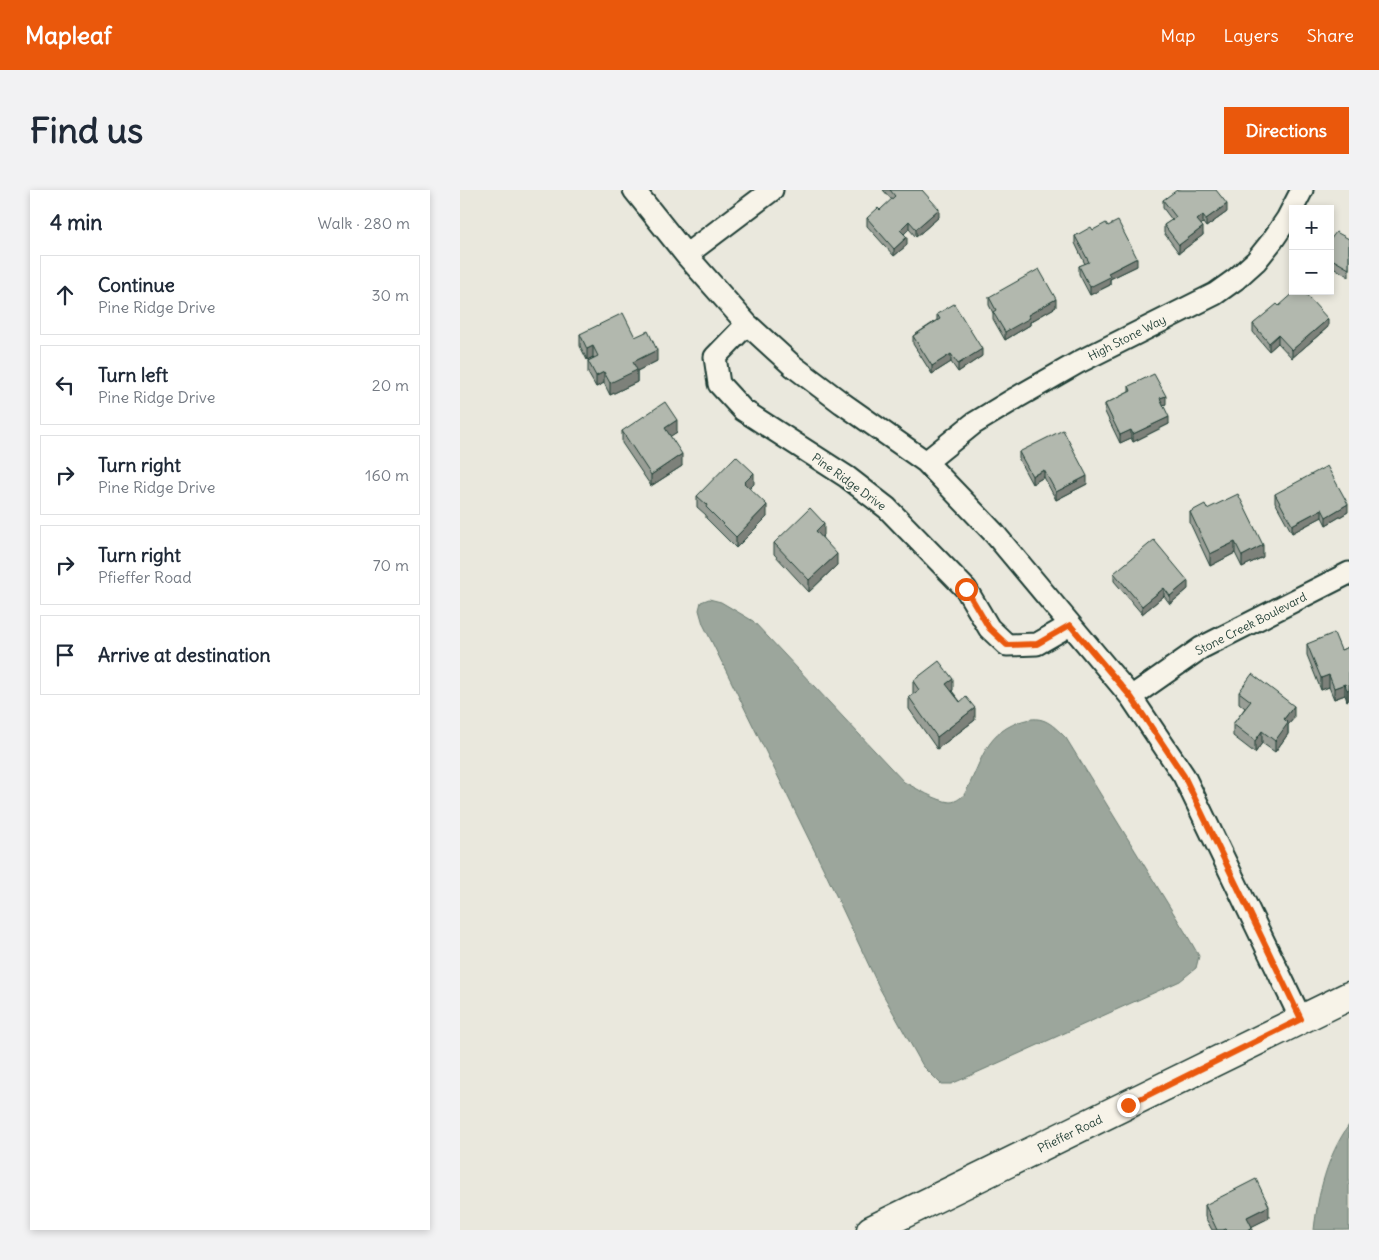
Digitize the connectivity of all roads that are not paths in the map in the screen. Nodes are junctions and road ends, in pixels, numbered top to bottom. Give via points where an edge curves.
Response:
1 (634, 190) edge
2 (772, 190) edge
3 (1302, 190) edge
4 (686, 255) junction
5 (747, 324) junction
6 (926, 462) junction
7 (1349, 573) edge
8 (1070, 625) junction
9 (1131, 697) junction
10 (1349, 996) edge
11 (1301, 1019) junction
12 (871, 1230) edge

1 - 4 street
2 - 4 street
3 - 6 street, High Stone Way via 1272,241 1256,261 1229,284 1016,398 974,424
4 - 5 street
5 - 6 street via 793,366
5 - 8 street, Pine Ridge Drive via 715,357 719,384 743,410 847,477 887,508 966,589 989,628 1007,645 1037,644
6 - 8 street via 994,533
7 - 9 street, Stone Creek Boulevard via 1201,648
8 - 9 street
9 - 11 street via 1184,776
10 - 11 street, Pfieffer Road
11 - 12 street, Pfieffer Road

